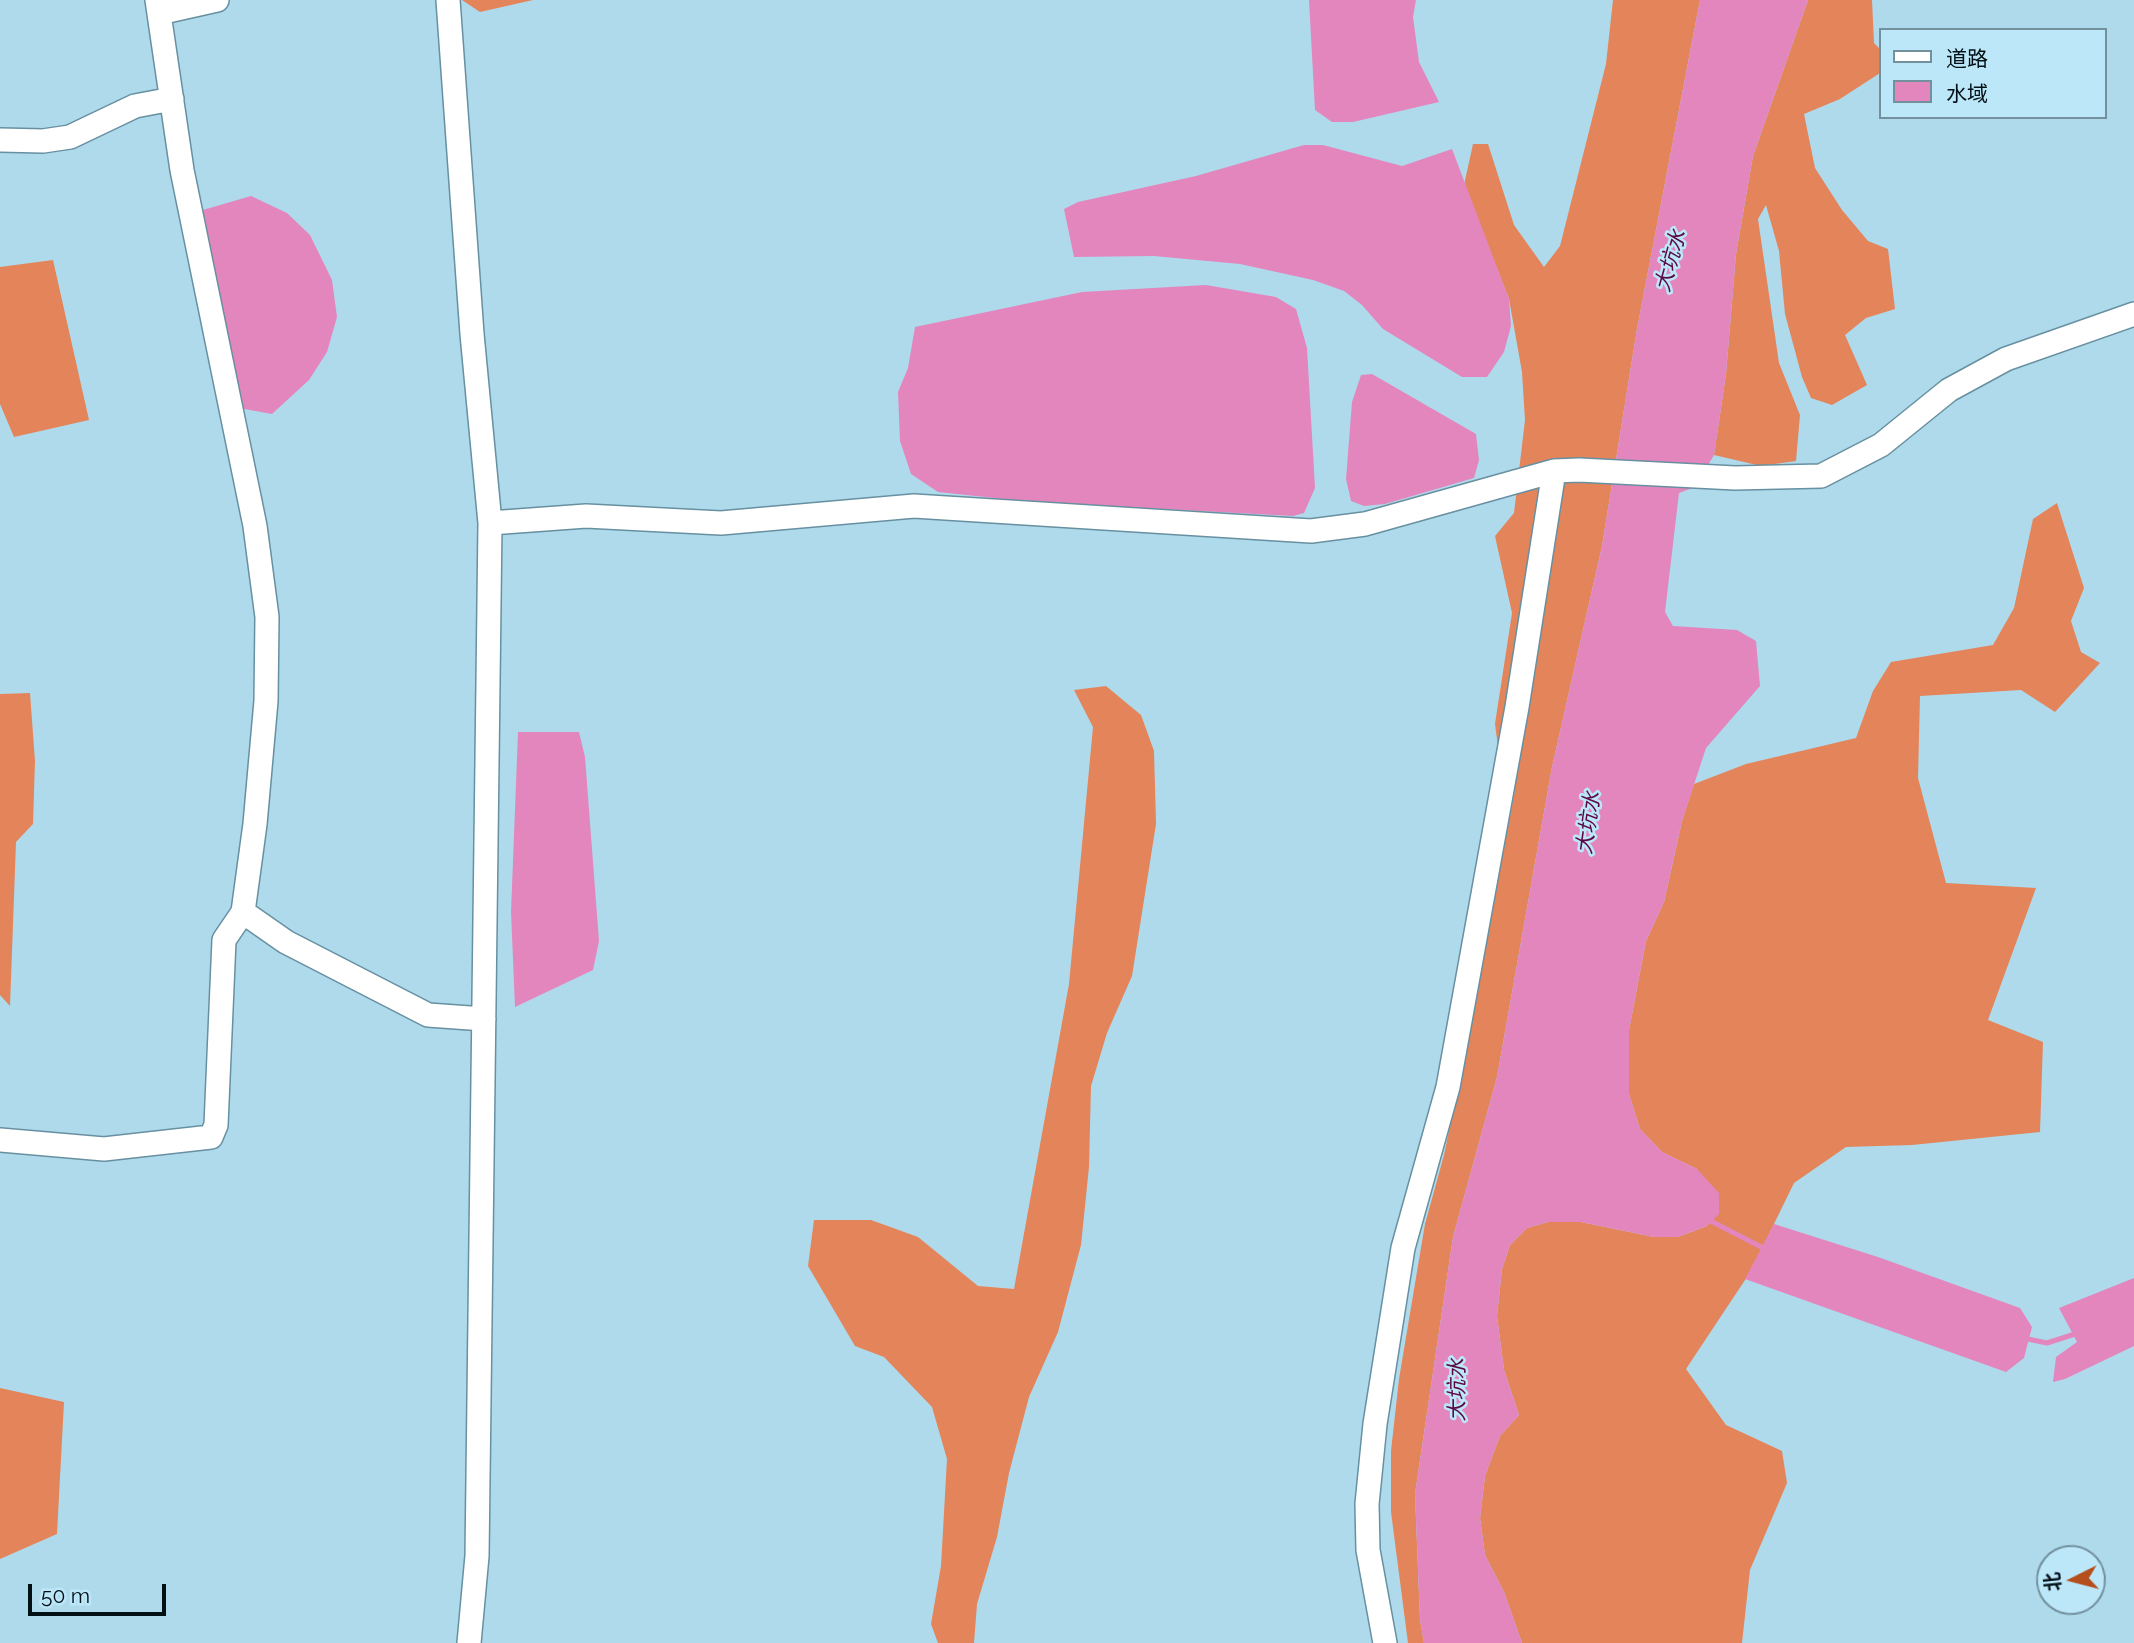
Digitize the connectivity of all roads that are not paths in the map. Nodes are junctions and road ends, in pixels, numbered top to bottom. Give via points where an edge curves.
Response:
1 (217, 0) edge
2 (448, 0) edge
3 (158, 7) edge
4 (172, 99) junction
5 (0, 140) edge
6 (2134, 314) edge
7 (1554, 471) junction
8 (490, 523) junction
9 (243, 912) junction
10 (484, 1019) junction
11 (0, 1140) edge
12 (469, 1643) edge
13 (1384, 1643) edge

1 - 3 street
2 - 8 street
3 - 4 street
4 - 5 street via 135,106 70,136
4 - 9 street via 182,170 255,526 267,617 265,715
6 - 7 street via 2006,359 1949,390 1881,445 1821,476 1735,478
7 - 8 street via 1366,524 1311,531 914,506 721,523 586,516
7 - 13 street via 1517,707 1448,1087 1403,1248 1375,1424 1368,1538
8 - 10 street
9 - 10 street via 286,942 428,1015
9 - 11 street via 224,940 216,1125 211,1137 104,1149
10 - 12 street via 477,1556

